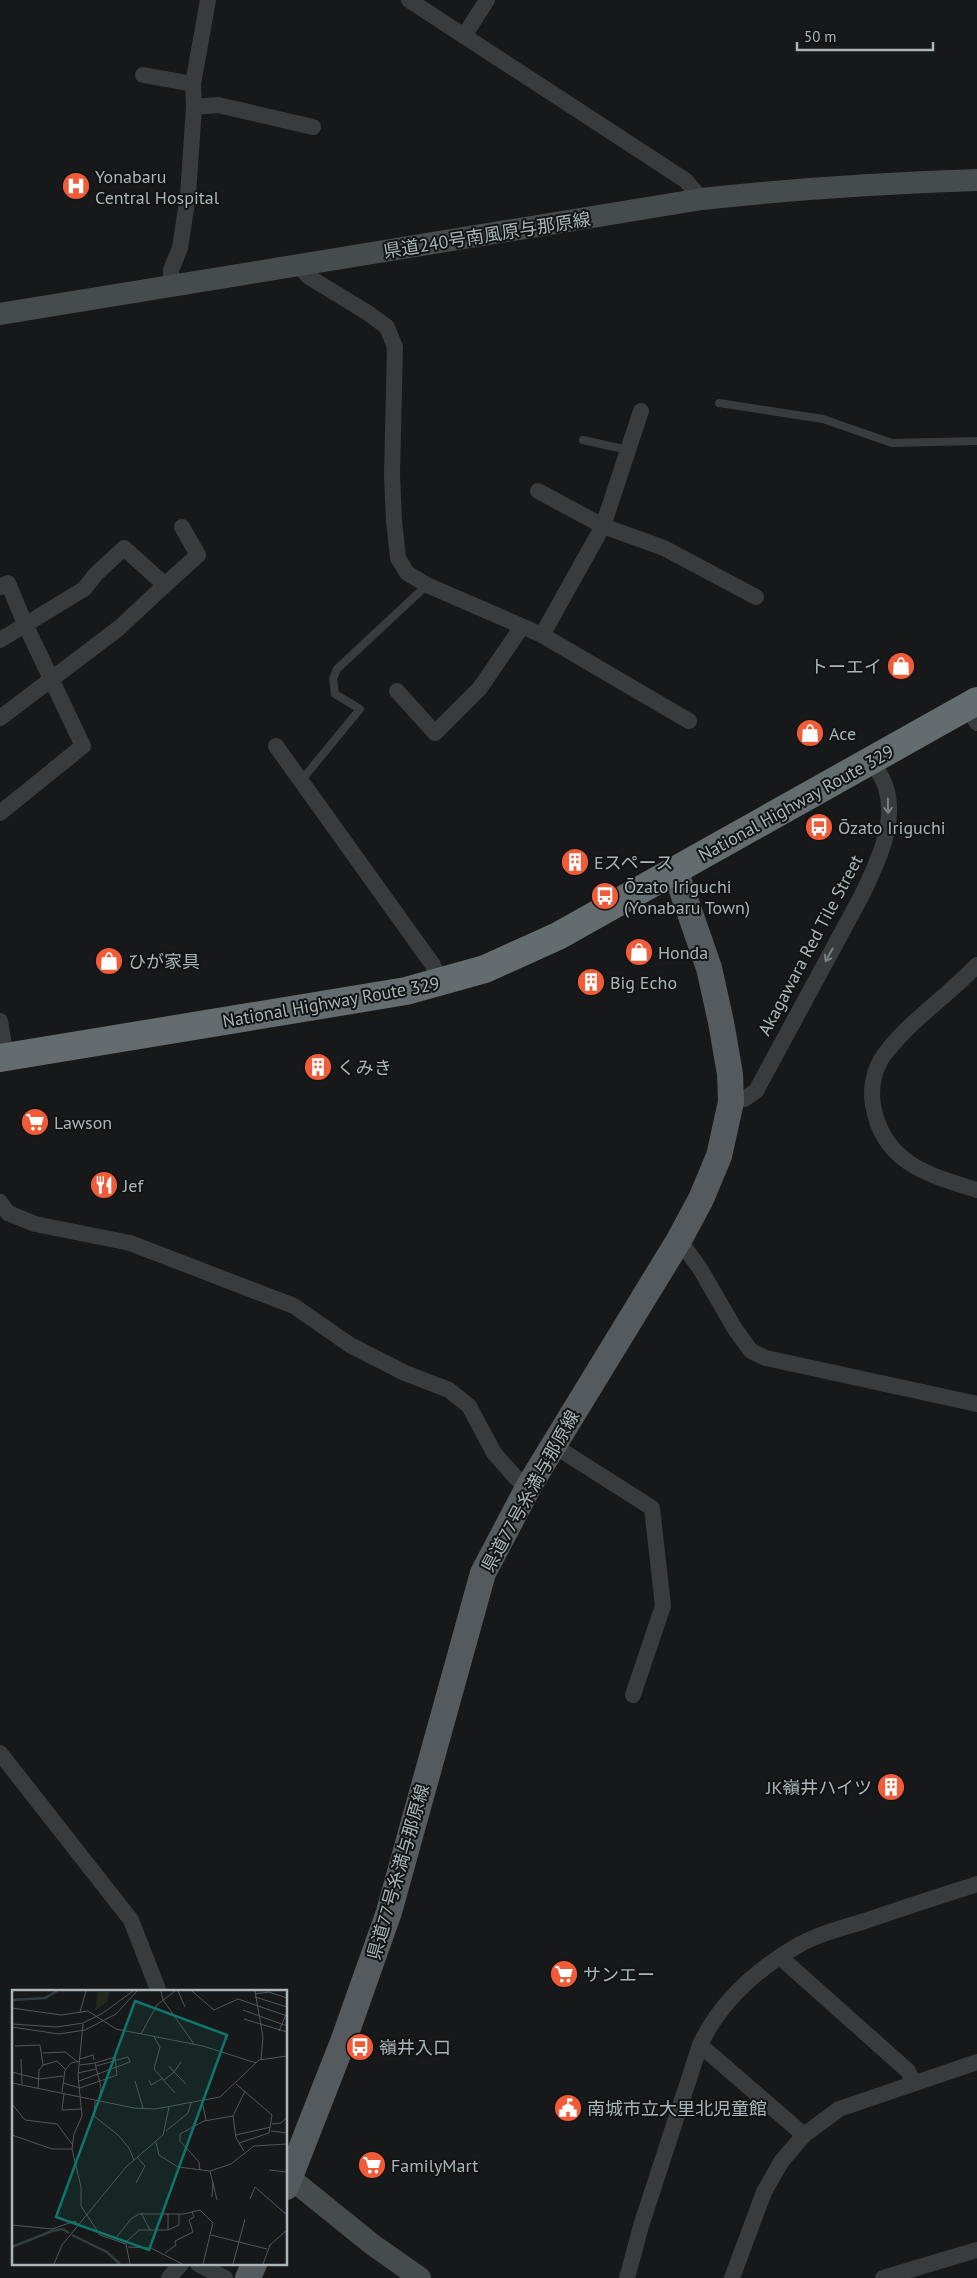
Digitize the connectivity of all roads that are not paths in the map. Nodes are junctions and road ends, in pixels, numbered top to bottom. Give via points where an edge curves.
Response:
1 (205, 0) edge
2 (409, 0) edge
3 (488, 0) edge
4 (464, 36) junction
5 (143, 75) dead end
6 (193, 84) junction
7 (194, 108) junction
8 (314, 127) dead end
9 (977, 180) edge
10 (702, 200) junction
11 (299, 266) junction
12 (171, 288) junction
13 (0, 314) edge
14 (719, 403) dead end
15 (641, 411) dead end
16 (582, 440) dead end
17 (977, 441) edge
18 (628, 450) junction
19 (538, 492) dead end
20 (603, 526) junction
21 (182, 527) dead end
22 (165, 585) junction
23 (427, 585) junction
24 (0, 587) edge
25 (756, 597) dead end
26 (25, 624) junction
27 (521, 628) junction
28 (542, 635) junction
29 (0, 640) edge
30 (51, 678) junction
31 (397, 691) dead end
32 (974, 710) edge
33 (0, 718) edge
34 (689, 721) dead end
35 (276, 746) dead end
36 (872, 761) junction
37 (300, 782) junction
38 (0, 813) edge
39 (675, 870) junction
40 (977, 964) edge
41 (440, 983) junction
42 (0, 1021) edge
43 (3, 1058) edge
44 (731, 1102) junction
45 (977, 1190) edge
46 (0, 1202) edge
47 (679, 1240) junction
48 (977, 1404) edge
49 (553, 1445) junction
50 (530, 1484) junction
51 (633, 1694) dead end
52 (0, 1753) edge
53 (977, 1884) edge
54 (780, 1957) junction
55 (158, 1990) edge
56 (700, 2044) junction
57 (977, 2062) edge
58 (914, 2083) junction
59 (804, 2135) junction
60 (288, 2180) edge
61 (977, 2250) edge
62 (179, 2266) edge
63 (202, 2266) edge
64 (253, 2266) edge
65 (169, 2278) edge
66 (225, 2278) edge
67 (248, 2278) edge
68 (420, 2278) edge
69 (627, 2278) edge
70 (732, 2278) edge
71 (883, 2278) edge

1 - 6 street
2 - 4 street
3 - 4 street
4 - 10 street via 685,180
5 - 6 street
6 - 7 street
7 - 8 street via 218,106
7 - 12 street via 188,195 180,248 171,270
9 - 10 main road, 県道240号南風原与那原線 via 790,189
10 - 11 main road, 県道240号南風原与那原線
11 - 12 main road, 県道240号南風原与那原線
11 - 23 street via 309,277 387,327 394,346 392,475 398,558 407,573
12 - 13 main road, 県道240号南風原与那原線
14 - 17 lane via 823,419 892,443
15 - 18 street
16 - 18 lane
18 - 20 street
19 - 20 street
20 - 25 street via 664,548
20 - 28 street
21 - 22 street via 198,555
22 - 26 street via 124,548 84,589
22 - 30 street via 119,628
23 - 27 street
23 - 37 lane via 337,669 333,679 335,694 360,709
24 - 26 street via 8,583
26 - 29 street
26 - 30 street
27 - 28 street
27 - 31 street via 480,688 436,732
28 - 34 street
30 - 33 street
30 - 38 street via 83,746
32 - 36 highway, National Highway Route 329
35 - 37 street
36 - 39 highway, National Highway Route 329
36 -> 44 street, Akagawara Red Tile Street via 886,786 889,801 878,862 756,1091
37 - 41 street via 433,965
39 - 41 highway, National Highway Route 329 via 558,936 486,969
39 - 44 main road, 県道77号糸満与那原線 via 709,968 726,1048
40 - 45 street via 900,1037 876,1070 870,1091 875,1116 895,1154 931,1176
41 - 43 highway, National Highway Route 329 via 352,1001
42 - 43 street
44 - 47 main road, 県道77号糸満与那原線 via 719,1156
46 - 50 street via 8,1213 36,1224 130,1243 294,1306 350,1345 405,1373 449,1390 470,1406 494,1453 517,1479
47 - 48 street via 751,1351 766,1358
47 - 49 main road, 県道77号糸満与那原線
49 - 50 main road, 県道77号糸満与那原線
49 - 51 street via 652,1508 663,1606
50 - 60 main road, 県道77号糸満与那原線 via 483,1573 389,1912 344,2039
52 - 55 street via 131,1920
53 - 54 street via 824,1934
54 - 56 street via 724,2004 710,2022
54 - 58 street via 908,2070
56 - 59 street
56 - 69 street
57 - 58 street
58 - 59 street via 839,2109
59 - 70 street via 781,2162 764,2192
60 - 68 main road
61 - 71 street
62 - 65 street
63 - 66 street
64 - 67 main road

